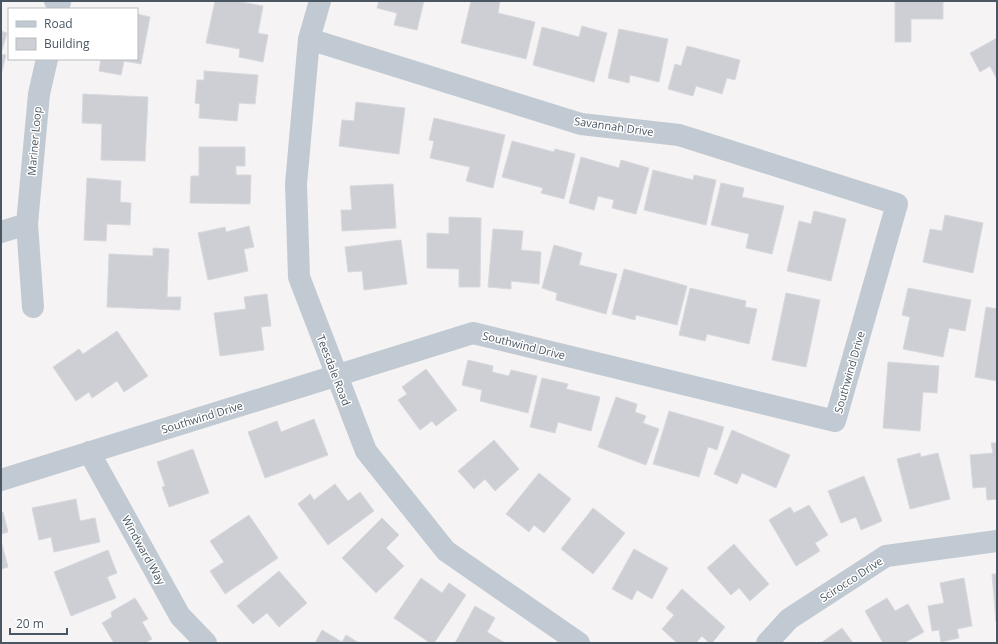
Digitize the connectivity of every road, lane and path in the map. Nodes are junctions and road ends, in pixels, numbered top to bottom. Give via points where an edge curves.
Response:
1 (55, 1) edge
2 (320, 1) edge
3 (58, 8) edge
4 (309, 39) junction
5 (46, 60) edge
6 (897, 204) joint
7 (27, 224) junction
8 (1, 232) edge
9 (33, 307) dead end
10 (336, 375) junction
11 (89, 452) junction
12 (1, 480) edge
13 (997, 541) edge
14 (206, 643) edge
15 (579, 643) edge
16 (767, 643) edge

1 - 3 street via 60,2
2 - 4 street, Teesdale Road
4 - 6 street, Savannah Drive via 581,124 679,135
4 - 10 street, Teesdale Road via 296,184 299,277
5 - 7 street, Mariner Loop via 39,94
6 - 10 street, Southwind Drive via 836,421 473,333
7 - 8 street
7 - 9 street, Mariner Loop
10 - 11 street, Southwind Drive
10 - 15 street, Teesdale Road via 366,451 446,551
11 - 12 street, Southwind Drive
11 - 14 street, Windward Way via 180,616
13 - 16 street, Scirocco Drive via 886,556 789,619

